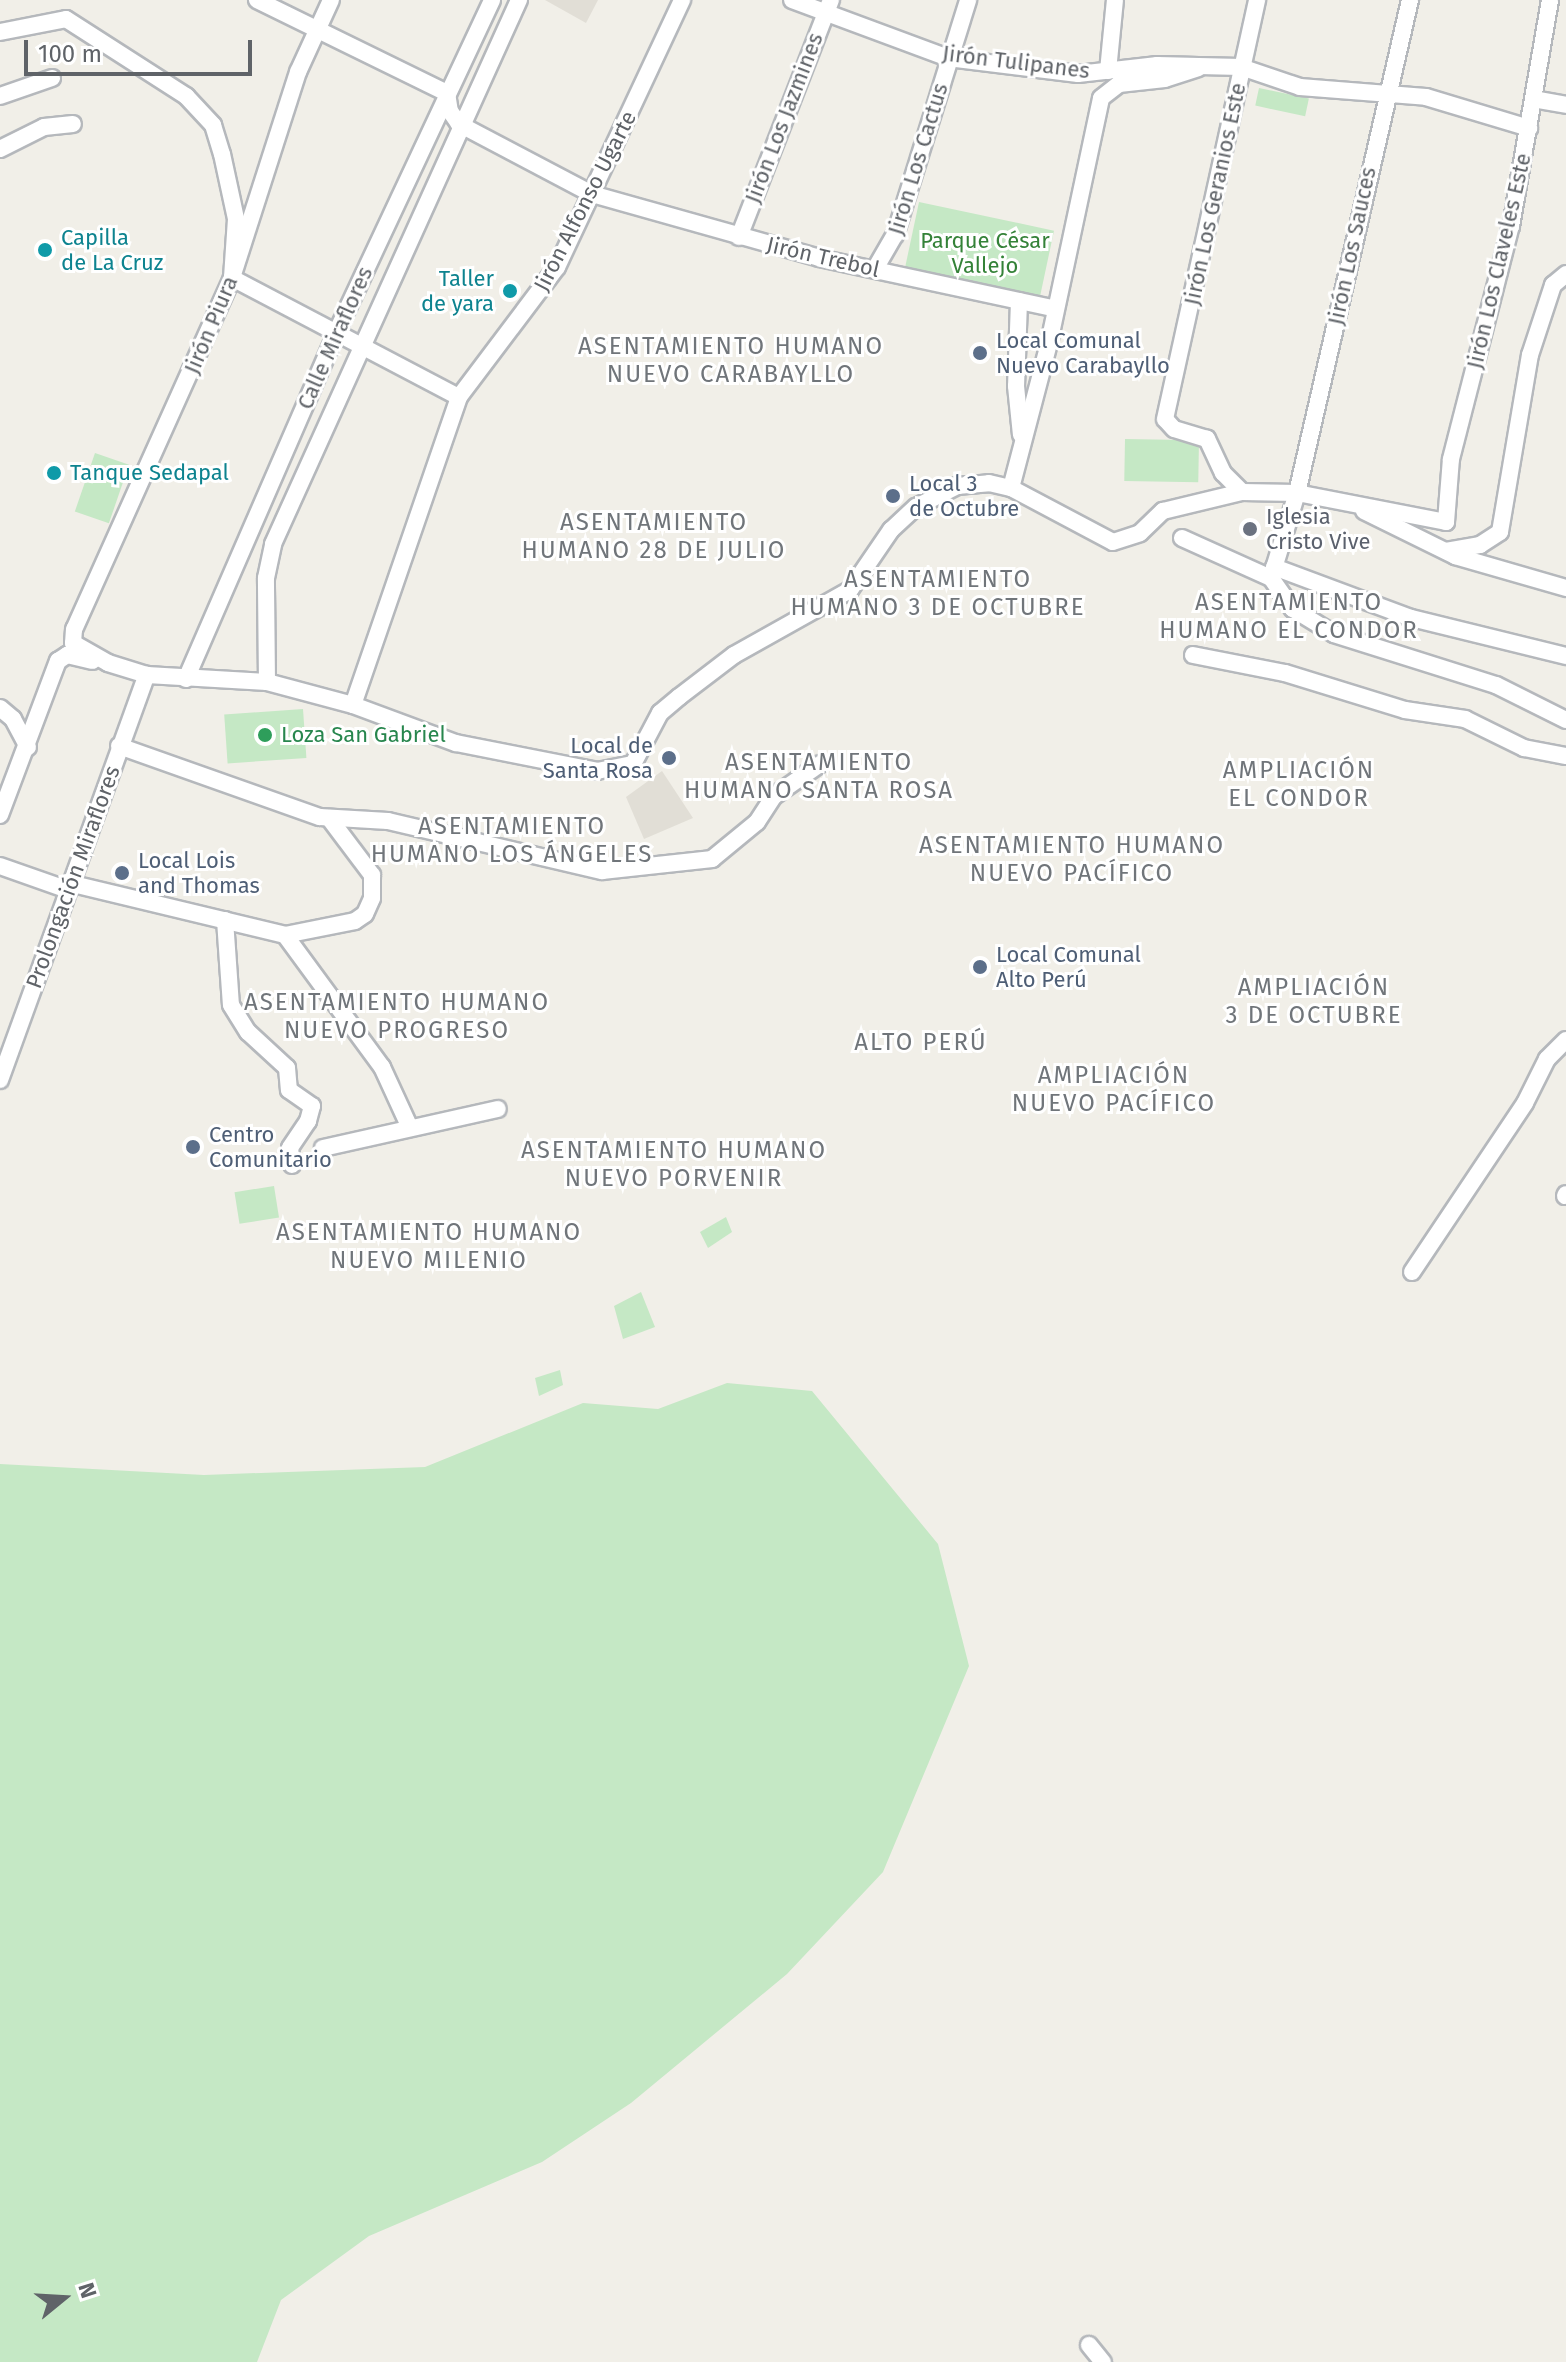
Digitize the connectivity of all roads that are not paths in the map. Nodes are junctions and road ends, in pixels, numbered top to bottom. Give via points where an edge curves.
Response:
1 (257, 0) edge
2 (331, 0) edge
3 (492, 0) edge
4 (519, 0) edge
5 (682, 0) edge
6 (792, 0) edge
7 (968, 0) edge
8 (1115, 0) edge
9 (1257, 0) edge
10 (1410, 0) edge
11 (1550, 0) edge
12 (827, 8) edge
13 (318, 31) junction
14 (0, 32) edge
15 (948, 58) junction
16 (1207, 64) junction
17 (1241, 67) junction
18 (1108, 71) junction
19 (52, 78) dead end
20 (447, 93) junction
21 (1386, 94) junction
22 (0, 96) edge
23 (1533, 99) junction
24 (1566, 105) edge
25 (73, 124) dead end
26 (459, 124) junction
27 (1529, 128) junction
28 (0, 149) edge
29 (592, 194) junction
30 (739, 237) junction
31 (875, 269) junction
32 (1566, 274) edge
33 (232, 278) junction
34 (1019, 301) junction
35 (1056, 309) junction
36 (338, 329) junction
37 (362, 345) junction
38 (459, 397) junction
39 (1023, 445) junction
40 (1011, 488) junction
41 (1242, 492) junction
42 (1297, 493) junction
43 (1348, 504) junction
44 (1182, 538) dead end
45 (1446, 551) junction
46 (1272, 572) junction
47 (1566, 588) edge
48 (1193, 655) dead end
49 (1566, 656) edge
50 (108, 663) junction
51 (147, 675) junction
52 (186, 679) junction
53 (267, 682) junction
54 (353, 705) junction
55 (0, 708) edge
56 (1566, 720) edge
57 (119, 746) junction
58 (28, 747) junction
59 (1566, 756) edge
60 (820, 764) dead end
61 (0, 815) edge
62 (329, 818) junction
63 (0, 866) edge
64 (70, 887) junction
65 (225, 920) junction
66 (285, 935) junction
67 (1565, 1042) edge
68 (0, 1080) edge
69 (498, 1109) dead end
70 (410, 1128) junction
71 (323, 1148) dead end
72 (292, 1165) dead end
73 (1412, 1272) dead end
74 (1089, 2345) dead end
75 (1103, 2362) edge

1 - 13 street
2 - 13 street, Jirón Piura
3 - 20 street, Calle Miraflores
4 - 26 street, Calle Miraflores
5 - 29 street, Jirón Alfonso Ugarte
6 - 12 street, Jirón Tulipanes
7 - 15 street, Jirón Los Cactus
8 - 18 street
9 - 17 street, Jirón Los Geranios Este
10 - 21 street, Jirón Los Sauces
11 - 23 street, Jirón Los Claveles Este
12 - 15 street, Jirón Tulipanes
12 - 30 street, Jirón Los Jazmines
13 - 20 street
13 - 33 street, Jirón Piura via 298,72
14 - 33 street via 66,19 134,58 202,110 213,125 234,209
15 - 18 street, Jirón Tulipanes via 1078,74
15 - 31 street, Jirón Los Cactus via 895,235
16 - 17 street, Jirón Tulipanes
16 - 18 street, Jirón Tulipanes
16 - 35 street via 1180,76 1119,84 1101,98
17 - 21 street, Jirón Tulipanes via 1300,87
17 - 41 street, Jirón Los Geranios Este via 1165,419 1174,429 1207,439 1223,473
19 - 22 street
20 - 26 street
20 - 36 street, Calle Miraflores
21 - 27 street, Jirón Tulipanes via 1468,107
21 - 42 street, Jirón Los Sauces
23 - 24 street
23 - 27 street, Jirón Los Claveles Este
25 - 28 street via 44,127
26 - 29 street, Jirón Trebol
26 - 37 street, Calle Miraflores
27 - 43 street, Jirón Los Claveles Este via 1511,226 1451,459 1446,522
29 - 30 street, Jirón Trebol
29 - 38 street, Jirón Alfonso Ugarte via 539,295
30 - 31 street, Jirón Trebol
31 - 34 street, Jirón Trebol
32 - 45 street via 1553,285 1530,355 1500,532 1480,545
33 - 36 street
33 - 50 street, Jirón Piura via 74,629 73,643
34 - 35 street, Jirón Trebol
34 - 39 street via 1016,386
35 - 39 street
36 - 37 street
36 - 52 street, Calle Miraflores
37 - 38 street
37 - 53 street, Calle Miraflores via 268,561
38 - 54 street, Jirón Alfonso Ugarte
39 - 40 street
40 - 41 street via 1113,542 1140,533 1163,511
40 - 54 street via 989,483 957,486 916,507 891,530 850,590 734,655 679,697 660,713 640,755 623,768 581,769 456,743
41 - 42 street
42 - 43 street
42 - 46 street, Jirón Los Sauces
43 - 45 street
44 - 46 street
45 - 47 street
46 - 49 street via 1411,618
46 - 56 street via 1293,609 1334,634 1496,685
48 - 59 street via 1285,673 1405,710 1465,719 1524,748
50 - 51 street
50 - 58 street via 63,656
51 - 52 street
51 - 57 street, Prolongación Miraflores
52 - 53 street
53 - 54 street
55 - 58 street
57 - 62 street
57 - 64 street, Prolongación Miraflores
58 - 61 street
60 - 62 street via 774,796 757,822 712,859 676,866 602,871 388,821
62 - 66 street via 372,875 372,898 355,921
63 - 64 street
64 - 65 street
64 - 68 street, Prolongación Miraflores
65 - 66 street
65 - 72 street via 231,1005 248,1032 287,1068 289,1090 312,1106 290,1148
66 - 70 street via 382,1067
67 - 73 street
69 - 70 street
70 - 71 street
74 - 75 street

